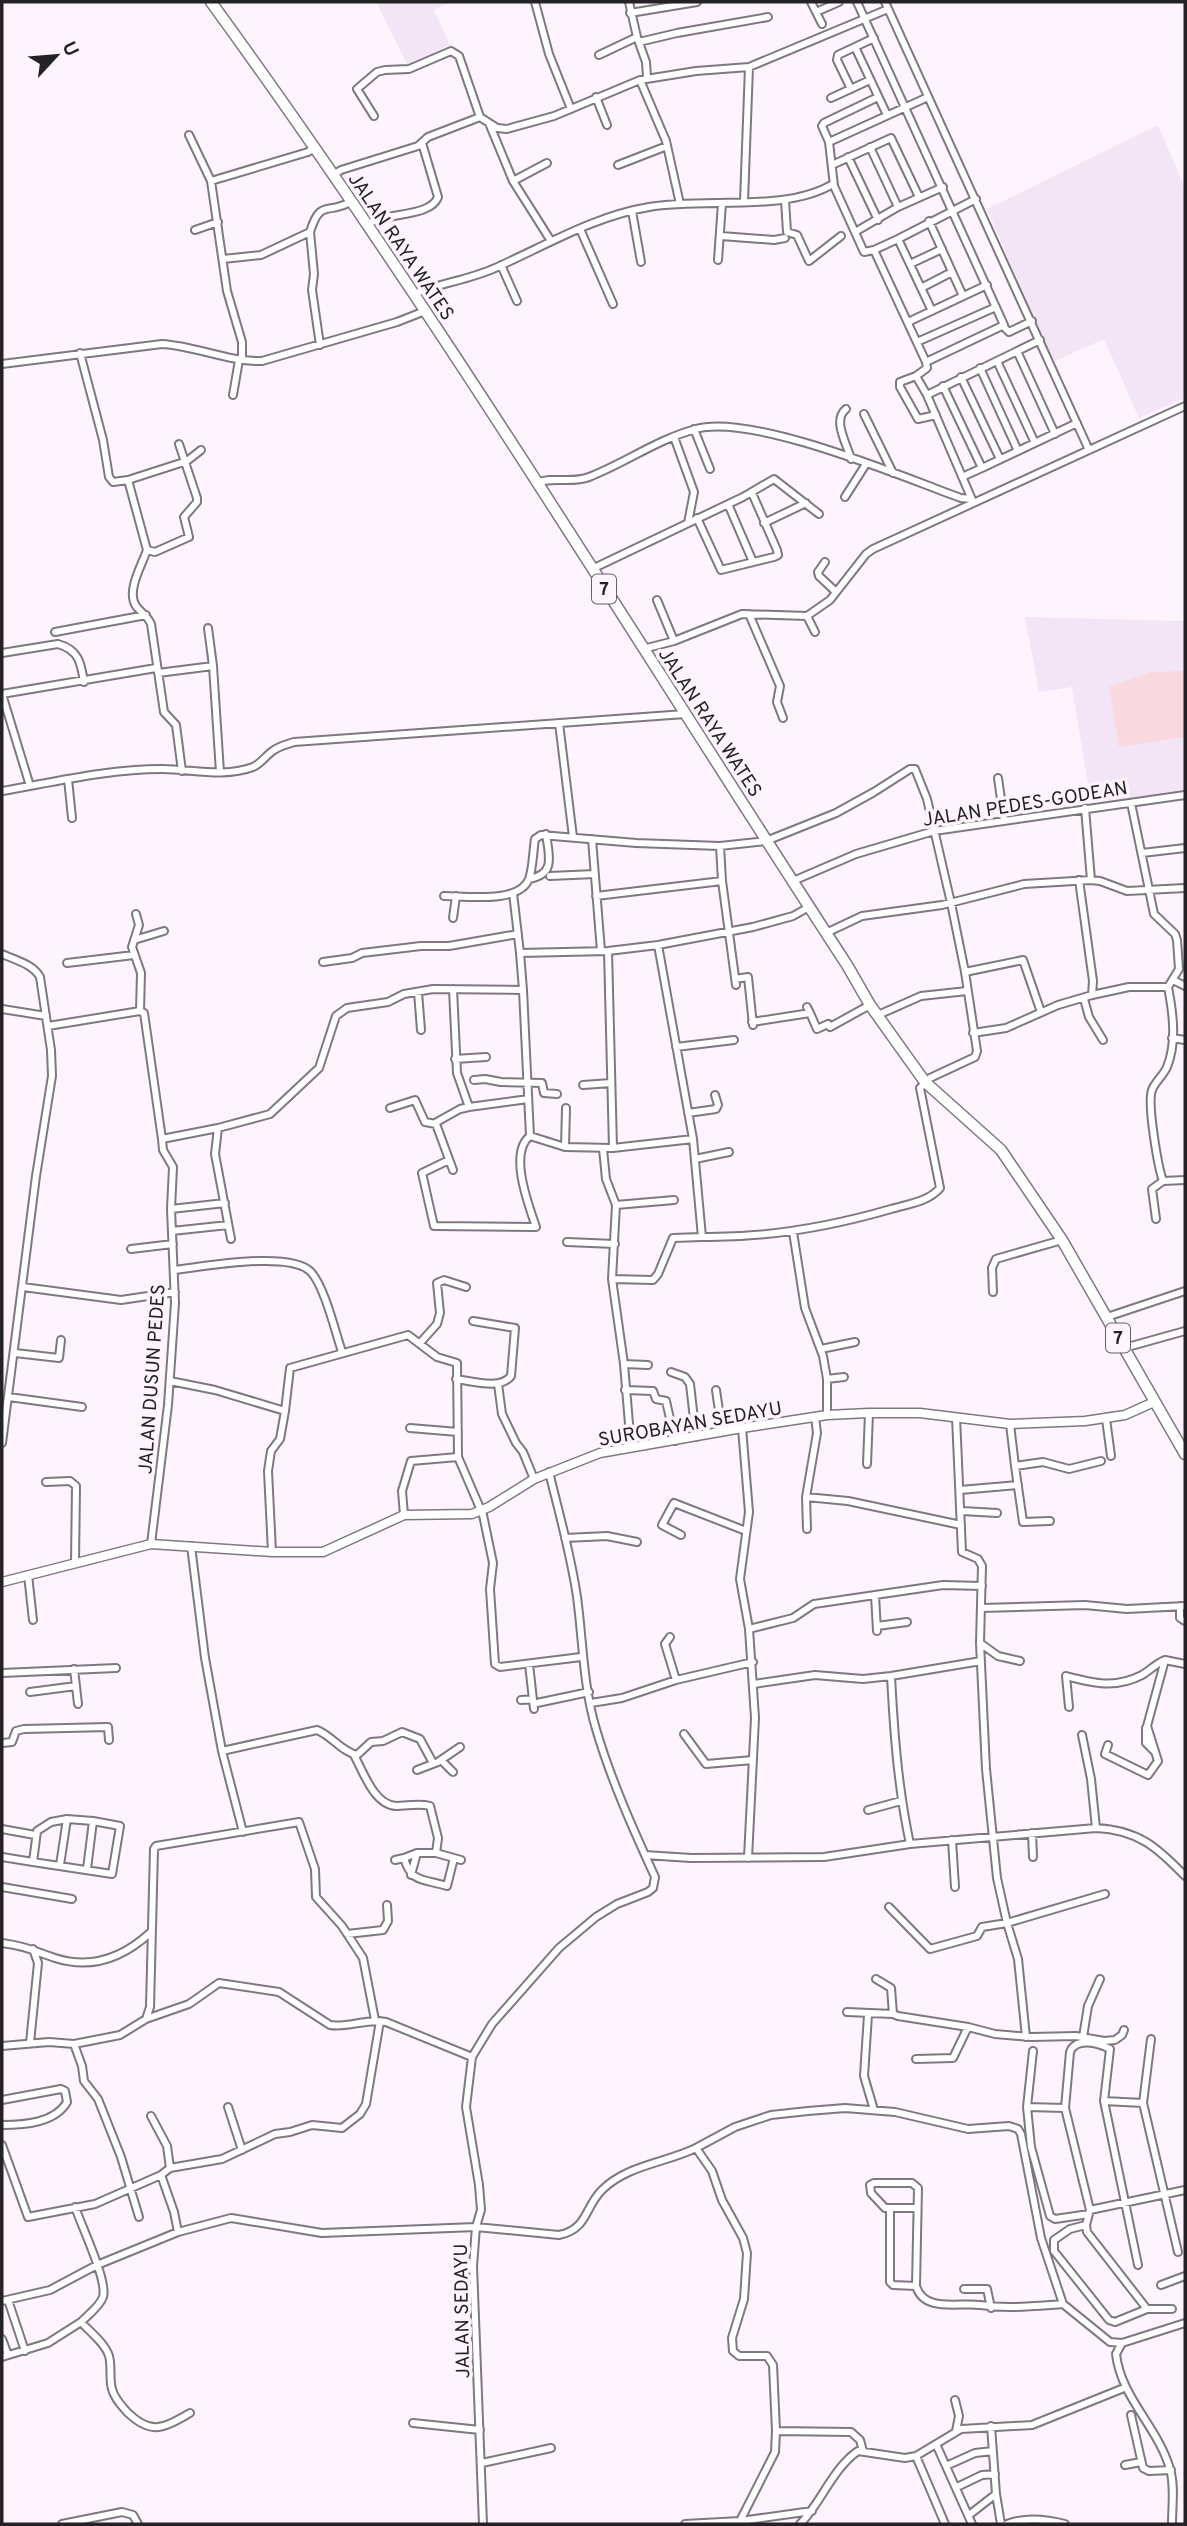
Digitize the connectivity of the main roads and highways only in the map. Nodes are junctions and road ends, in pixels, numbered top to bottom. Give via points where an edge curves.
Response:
1 (211, 2) edge
2 (1154, 1402) junction
3 (1185, 1454) edge
4 (2, 1582) edge

1 - 2 highway, JALAN RAYA WATES / 7 via 414,294 870,1005 925,1082 1011,1162 1062,1240
2 - 3 highway, JALAN RAYA WATES / 7
2 - 4 main road, SUROBAYAN SEDAYU via 1105,1419 1010,1424 920,1413 869,1413 742,1428 600,1453 534,1479 481,1510 464,1515 404,1515 330,1551 151,1544

